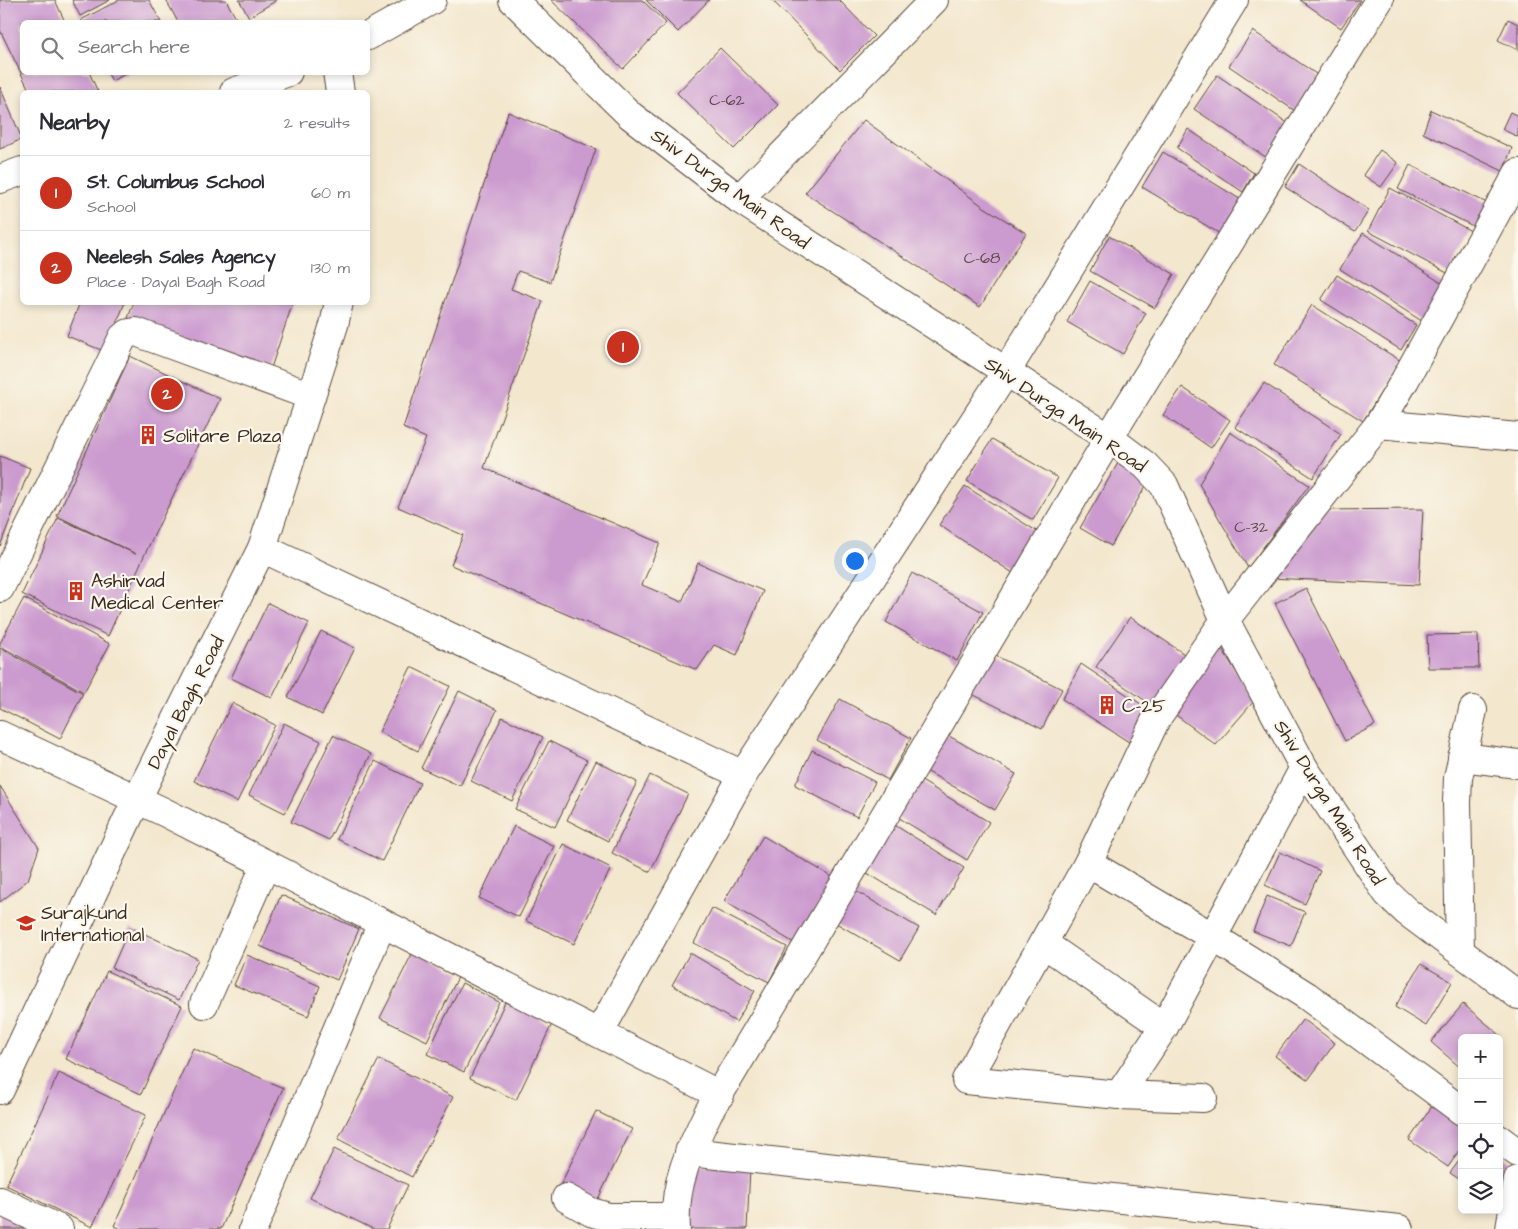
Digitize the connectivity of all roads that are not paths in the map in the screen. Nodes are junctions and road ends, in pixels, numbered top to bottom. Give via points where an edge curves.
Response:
1 (432, 0) edge
2 (513, 0) edge
3 (934, 0) edge
4 (1234, 0) edge
5 (1379, 0) edge
6 (370, 35) edge
7 (280, 75) edge
8 (337, 75) edge
9 (239, 90) edge
10 (340, 90) edge
11 (20, 172) edge
12 (1518, 172) edge
13 (0, 179) edge
14 (739, 199) junction
15 (338, 305) edge
16 (1006, 372) junction
17 (311, 396) junction
18 (1379, 424) junction
19 (1518, 437) edge
20 (1109, 438) junction
21 (262, 548) junction
22 (0, 588) edge
23 (1225, 620) junction
24 (1473, 710) dead end
25 (0, 735) edge
26 (1462, 757) junction
27 (1518, 764) edge
28 (1304, 768) junction
29 (743, 775) junction
30 (137, 799) junction
31 (1088, 863) junction
32 (266, 864) junction
33 (382, 924) junction
34 (1212, 937) junction
35 (1043, 943) junction
36 (1460, 951) junction
37 (1518, 995) edge
38 (204, 1004) dead end
39 (1164, 1027) junction
40 (599, 1033) junction
41 (0, 1090) edge
42 (720, 1095) junction
43 (1120, 1095) junction
44 (1203, 1098) dead end
45 (1458, 1108) edge
46 (1503, 1142) edge
47 (689, 1152) junction
48 (1518, 1153) edge
49 (1518, 1180) edge
50 (566, 1198) dead end
51 (0, 1201) edge
52 (675, 1223) edge
53 (59, 1229) edge
54 (253, 1229) edge
55 (1399, 1229) edge
56 (1510, 1229) edge

1 - 6 street
2 - 14 street, Shiv Durga Main Road via 630,116
3 - 14 street
4 - 16 street
5 - 20 street
7 - 9 street
8 - 10 street
11 - 13 street
12 - 18 street
14 - 16 street, Shiv Durga Main Road
15 - 17 street, Dayal Bagh Road
16 - 20 street, Shiv Durga Main Road
16 - 29 street
17 - 21 street, Dayal Bagh Road
17 - 22 street via 136,332 123,336
18 - 19 street
18 - 23 street
20 - 23 street, Shiv Durga Main Road via 1145,465 1164,485
20 - 42 street
21 - 29 street
21 - 30 street, Dayal Bagh Road
23 - 28 street, Shiv Durga Main Road
23 - 31 street via 1156,719
24 - 26 street
25 - 30 street
26 - 27 street
26 - 36 street via 1457,802
28 - 34 street
28 - 36 street, Shiv Durga Main Road via 1386,893
29 - 40 street
30 - 32 street
30 - 41 street, Dayal Bagh Road
31 - 34 street
31 - 35 street
32 - 33 street
32 - 38 street
33 - 40 street
33 - 54 street
34 - 39 street
34 - 45 street via 1307,996
35 - 39 street
35 - 43 street via 966,1080
36 - 37 street, Shiv Durga Main Road
39 - 43 street
40 - 42 street
42 - 47 street
43 - 44 street
46 - 48 street
47 - 52 street via 676,1192
47 - 55 street
49 - 56 street
50 - 52 street via 608,1217
51 - 53 street

